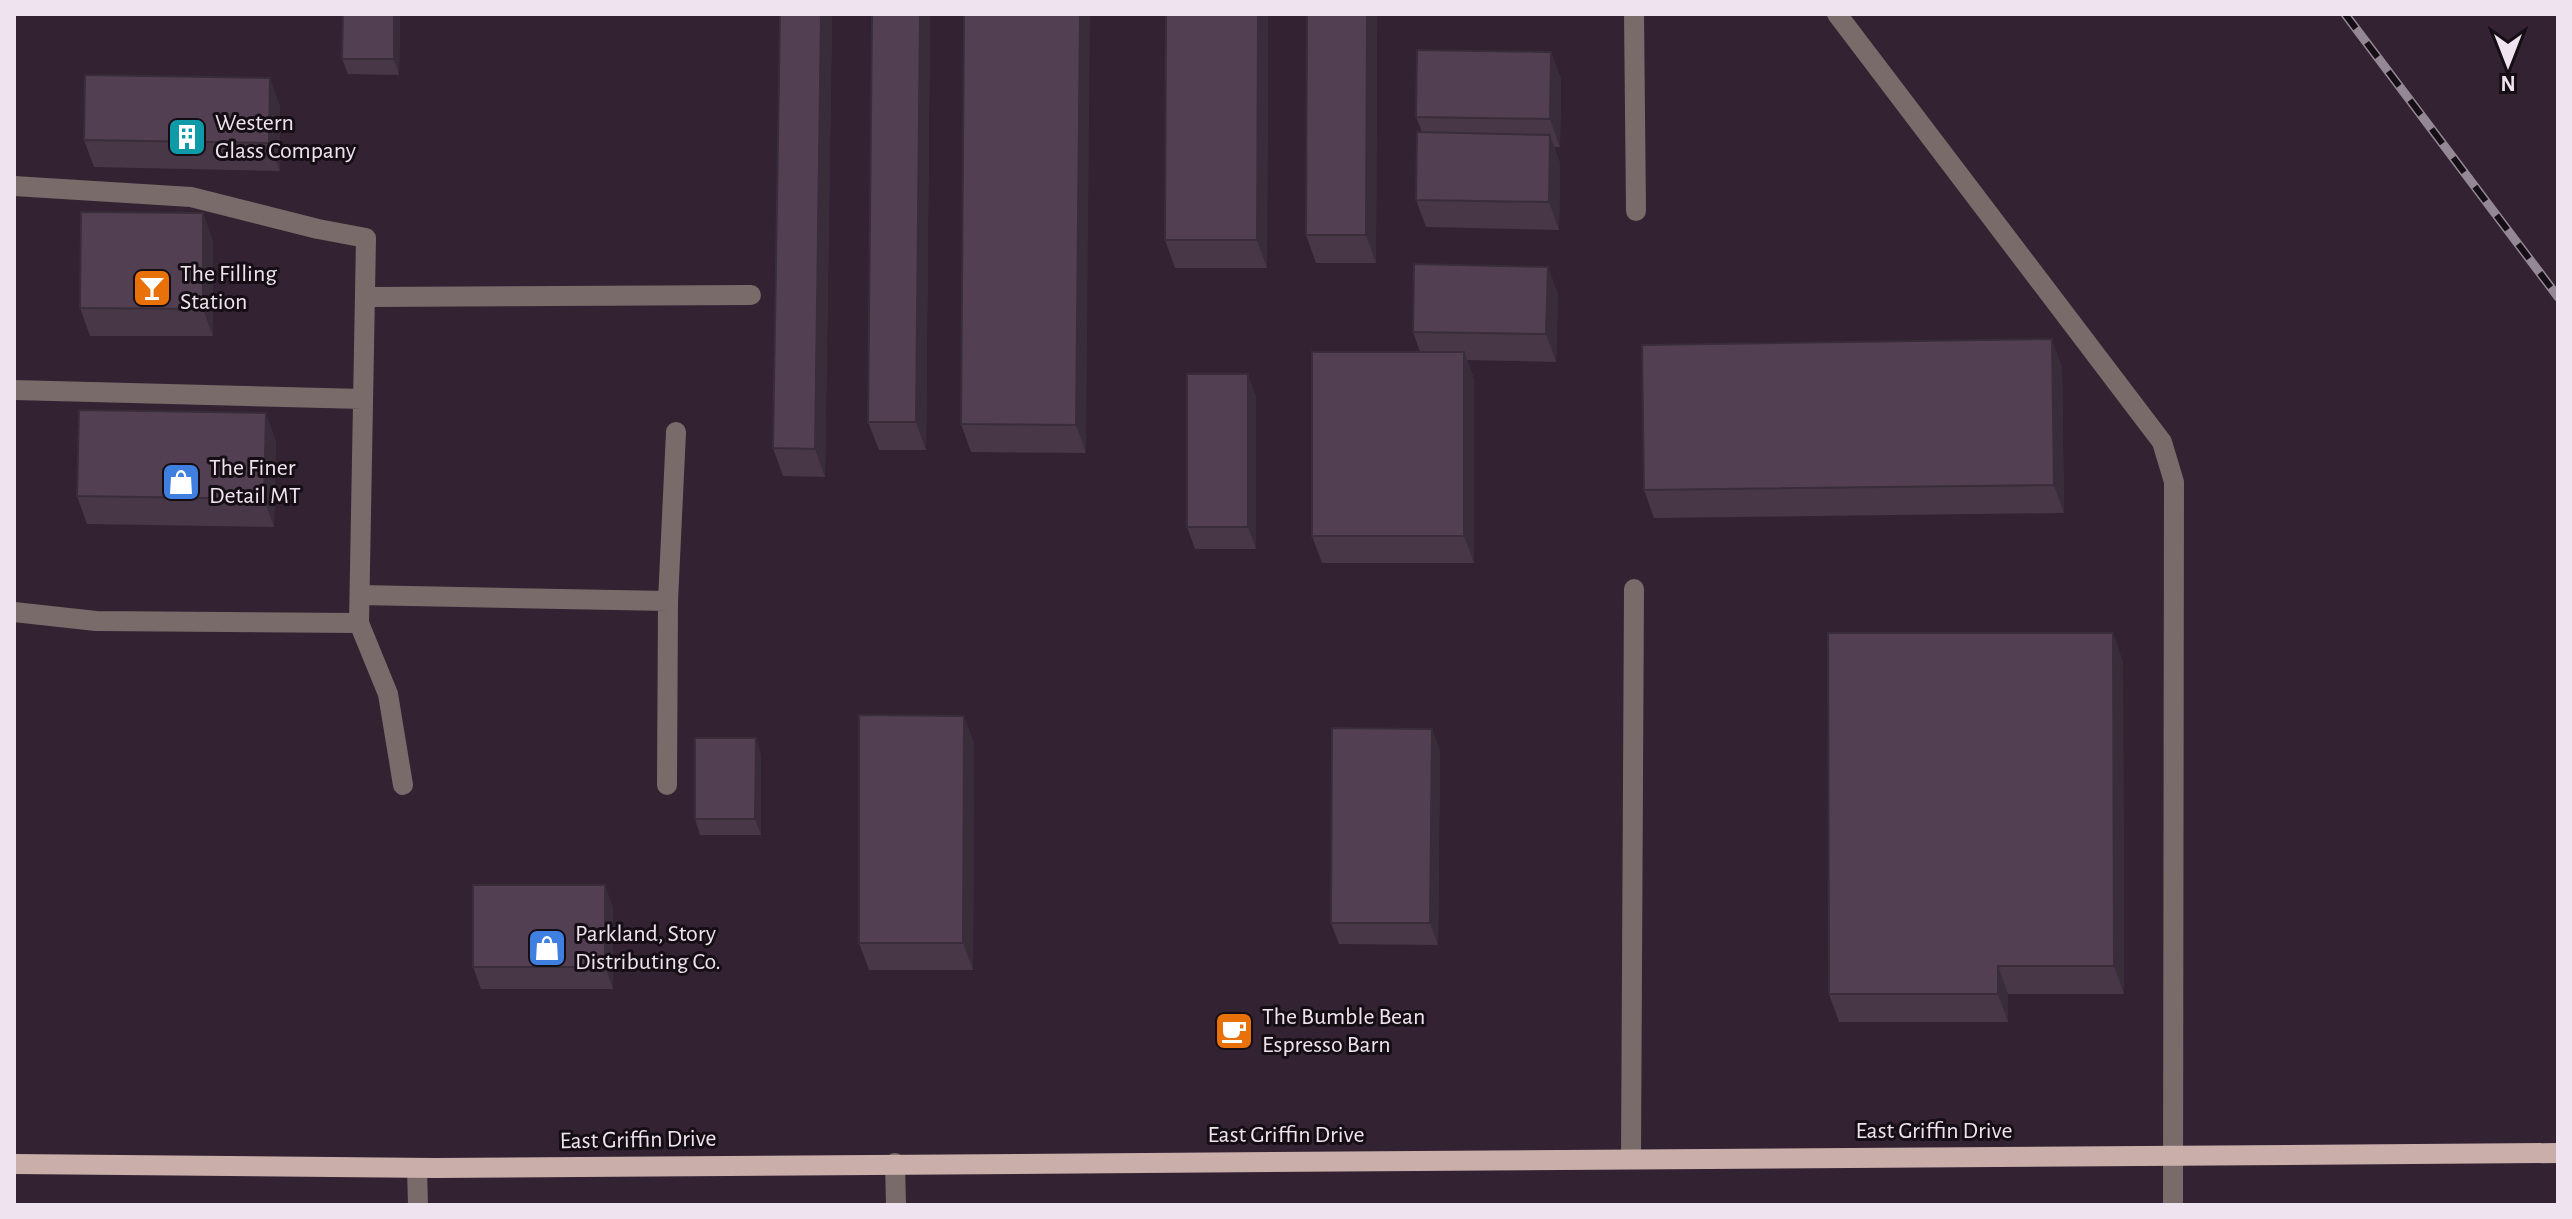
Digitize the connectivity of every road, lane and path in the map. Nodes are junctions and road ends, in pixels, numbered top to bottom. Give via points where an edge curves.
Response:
1 (1634, 14) edge
2 (1837, 14) edge
3 (14, 186) edge
4 (1636, 211) dead end
5 (751, 295) dead end
6 (367, 297) junction
7 (14, 390) edge
8 (363, 399) junction
9 (676, 432) dead end
10 (1634, 589) dead end
11 (360, 595) junction
12 (668, 601) junction
13 (14, 612) edge
14 (359, 623) junction
15 (403, 785) dead end
16 (667, 785) dead end
17 (2558, 1153) edge
18 (2174, 1155) junction
19 (1631, 1159) junction
20 (895, 1163) junction
21 (14, 1164) edge
22 (417, 1168) junction
23 (418, 1205) edge
24 (896, 1205) edge
25 (2173, 1205) edge

1 - 4 street
2 - 18 street via 2162,442 2174,482
3 - 6 street via 191,197 366,238
5 - 6 street
6 - 8 street
7 - 8 street
8 - 11 street
9 - 12 street
10 - 19 street
11 - 12 street
11 - 14 street
12 - 16 street
13 - 14 street via 96,621
14 - 15 street via 388,694
17 - 18 main road, East Griffin Drive
18 - 19 main road, East Griffin Drive
18 - 25 street
19 - 20 main road, East Griffin Drive
20 - 22 main road, East Griffin Drive
20 - 24 street
21 - 22 main road, East Griffin Drive
22 - 23 street

